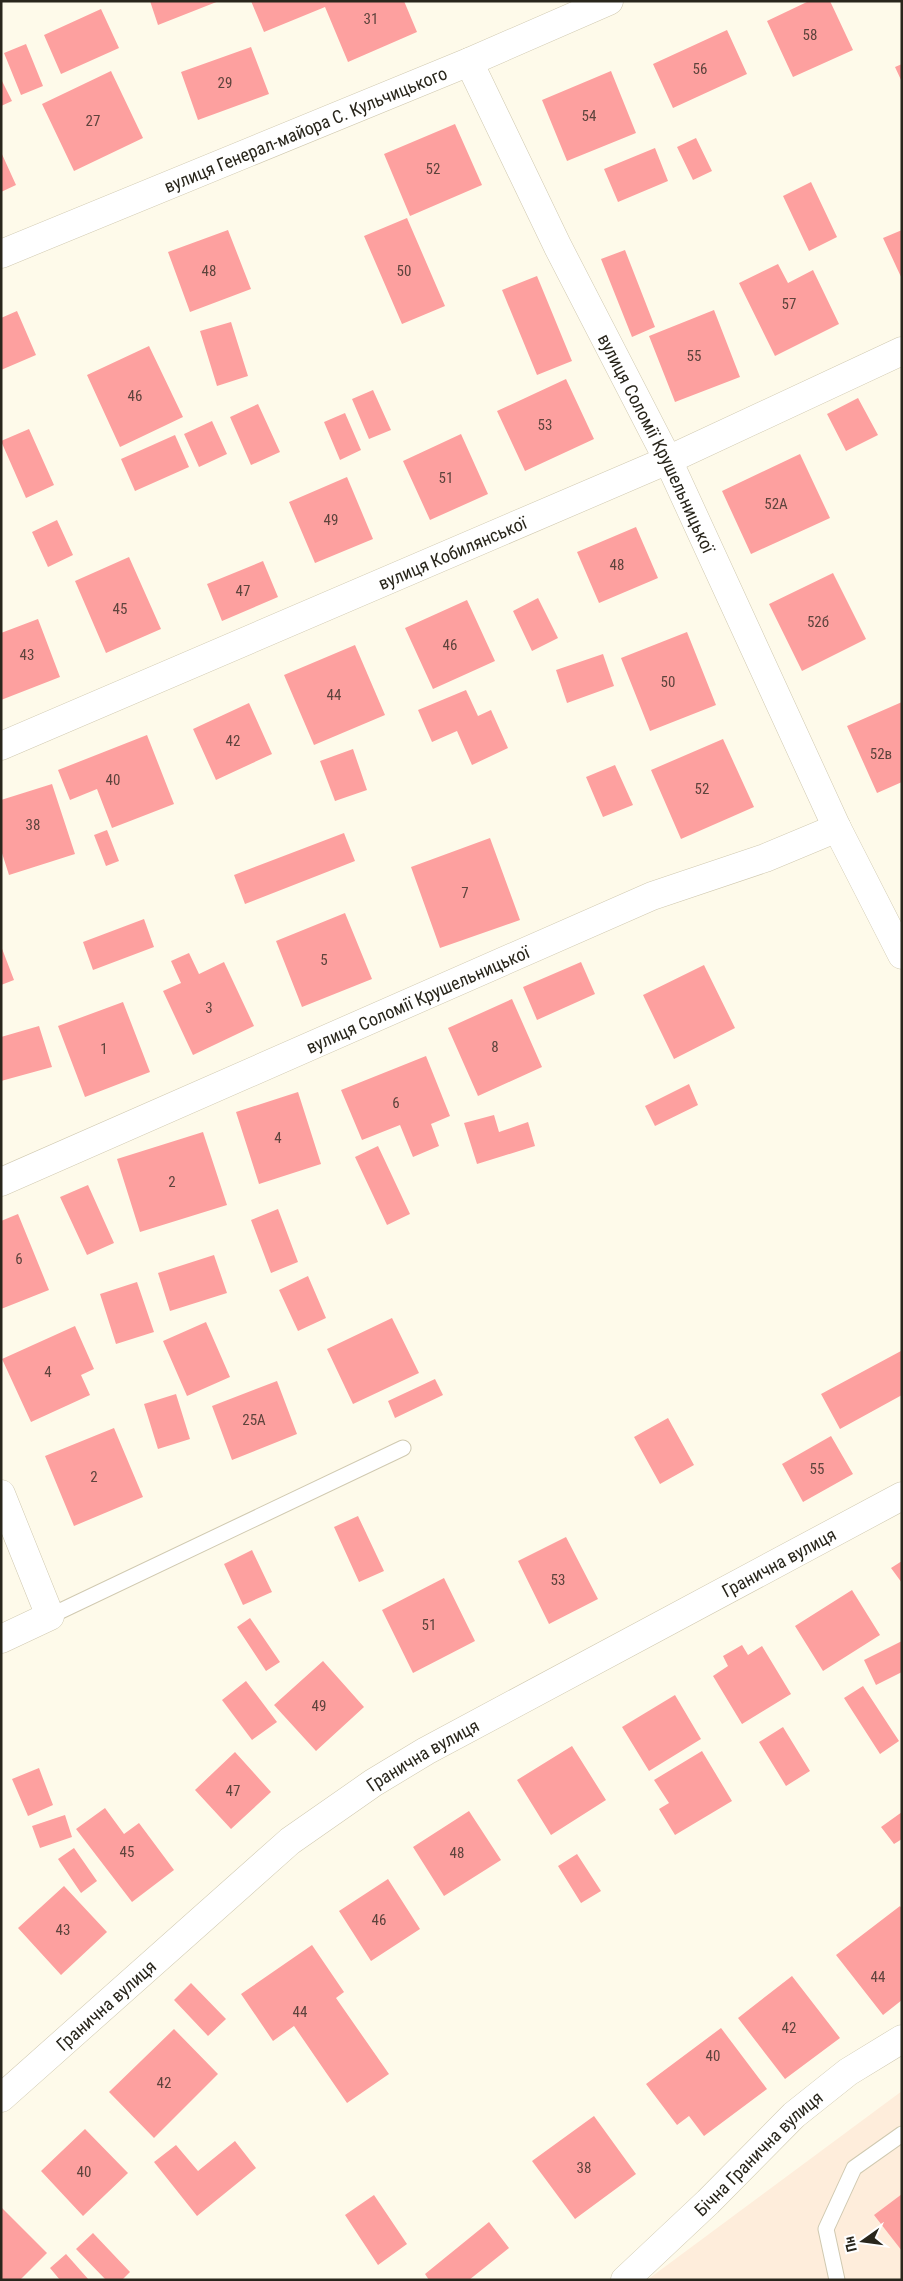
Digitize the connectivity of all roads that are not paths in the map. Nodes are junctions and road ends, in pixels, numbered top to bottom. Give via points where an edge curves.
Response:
1 (609, 1) edge
2 (469, 62) junction
3 (1, 254) edge
4 (902, 351) edge
5 (668, 460) junction
6 (1, 746) edge
7 (838, 828) junction
8 (902, 954) edge
9 (1, 1182) edge
10 (403, 1448) dead end
11 (1, 1494) edge
12 (902, 1496) edge
13 (50, 1616) junction
14 (1, 1639) edge
15 (902, 2039) edge
16 (1, 2098) edge
17 (902, 2134) edge
18 (625, 2280) edge
19 (837, 2280) edge

1 - 2 street, вулиця Генерал-майора С. Кульчицького
2 - 3 street, вулиця Генерал-майора С. Кульчицького
2 - 5 street, вулиця Соломії Крушельницької via 558,247
4 - 5 street, вулиця Кобилянської
5 - 6 street, вулиця Кобилянської
5 - 7 street, вулиця Соломії Крушельницької
7 - 8 street, вулиця Соломії Крушельницької
7 - 9 street, вулиця Соломії Крушельницької via 765,858 652,896
10 - 13 lane
11 - 13 street
12 - 16 street, Гранична вулиця via 442,1742 332,1810 290,1841
13 - 14 street
15 - 18 street, Бічна Гранична вулиця via 848,2072 794,2115
17 - 19 lane via 854,2168 830,2221 826,2230

